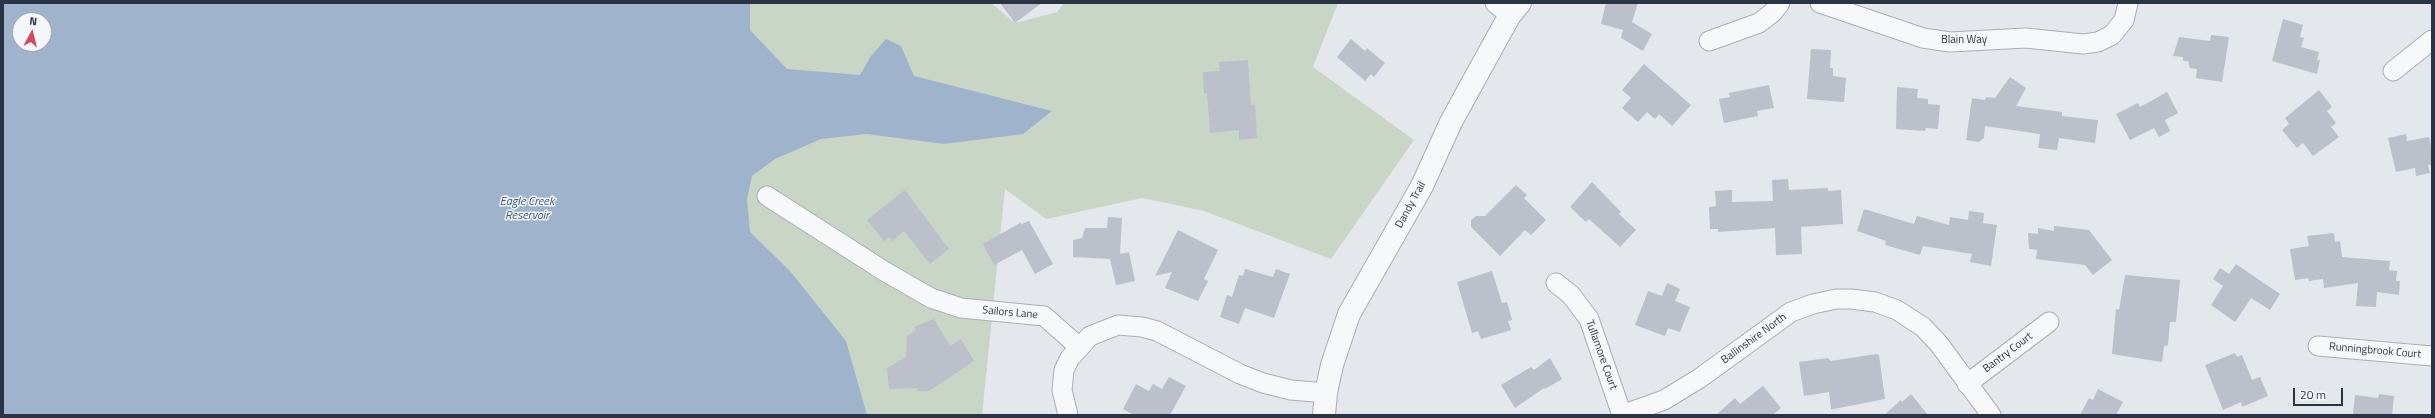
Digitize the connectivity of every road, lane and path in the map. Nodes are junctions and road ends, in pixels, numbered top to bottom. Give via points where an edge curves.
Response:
1 (1780, 3) edge
2 (1820, 3) edge
3 (2128, 3) edge
4 (1509, 7) edge
5 (2432, 40) edge
6 (1709, 41) dead end
7 (2393, 71) dead end
8 (767, 196) dead end
9 (1556, 283) dead end
10 (2048, 322) dead end
11 (1078, 346) junction
12 (2318, 346) dead end
13 (2432, 356) edge
14 (1968, 384) junction
15 (1326, 393) junction
16 (1068, 415) edge
17 (1324, 415) edge
18 (1622, 415) edge
19 (1991, 415) edge

1 - 6 street via 1772,14 1759,24
2 - 3 street, Blain Way via 1913,36 1950,42 2026,38 2091,44 2112,35 2124,20
4 - 15 street, Dandy Trail via 1422,186 1349,314 1336,351
5 - 7 street
8 - 11 street, Sailors Lane via 904,284 932,298 961,308 1044,316
9 - 18 street, Tullamore Court via 1571,295 1589,319
10 - 14 street, Bantry Court
11 - 15 street via 1096,332 1111,326 1142,327 1157,331 1240,374 1263,383 1291,390
11 - 16 street via 1067,363 1062,380
12 - 13 street, Runningbrook Court
14 - 18 street, Ballinshire North via 1939,344 1910,318 1875,302 1836,299 1791,312 1700,378 1670,396
14 - 19 street, Ballinshire North
15 - 17 street, Dandy Trail

